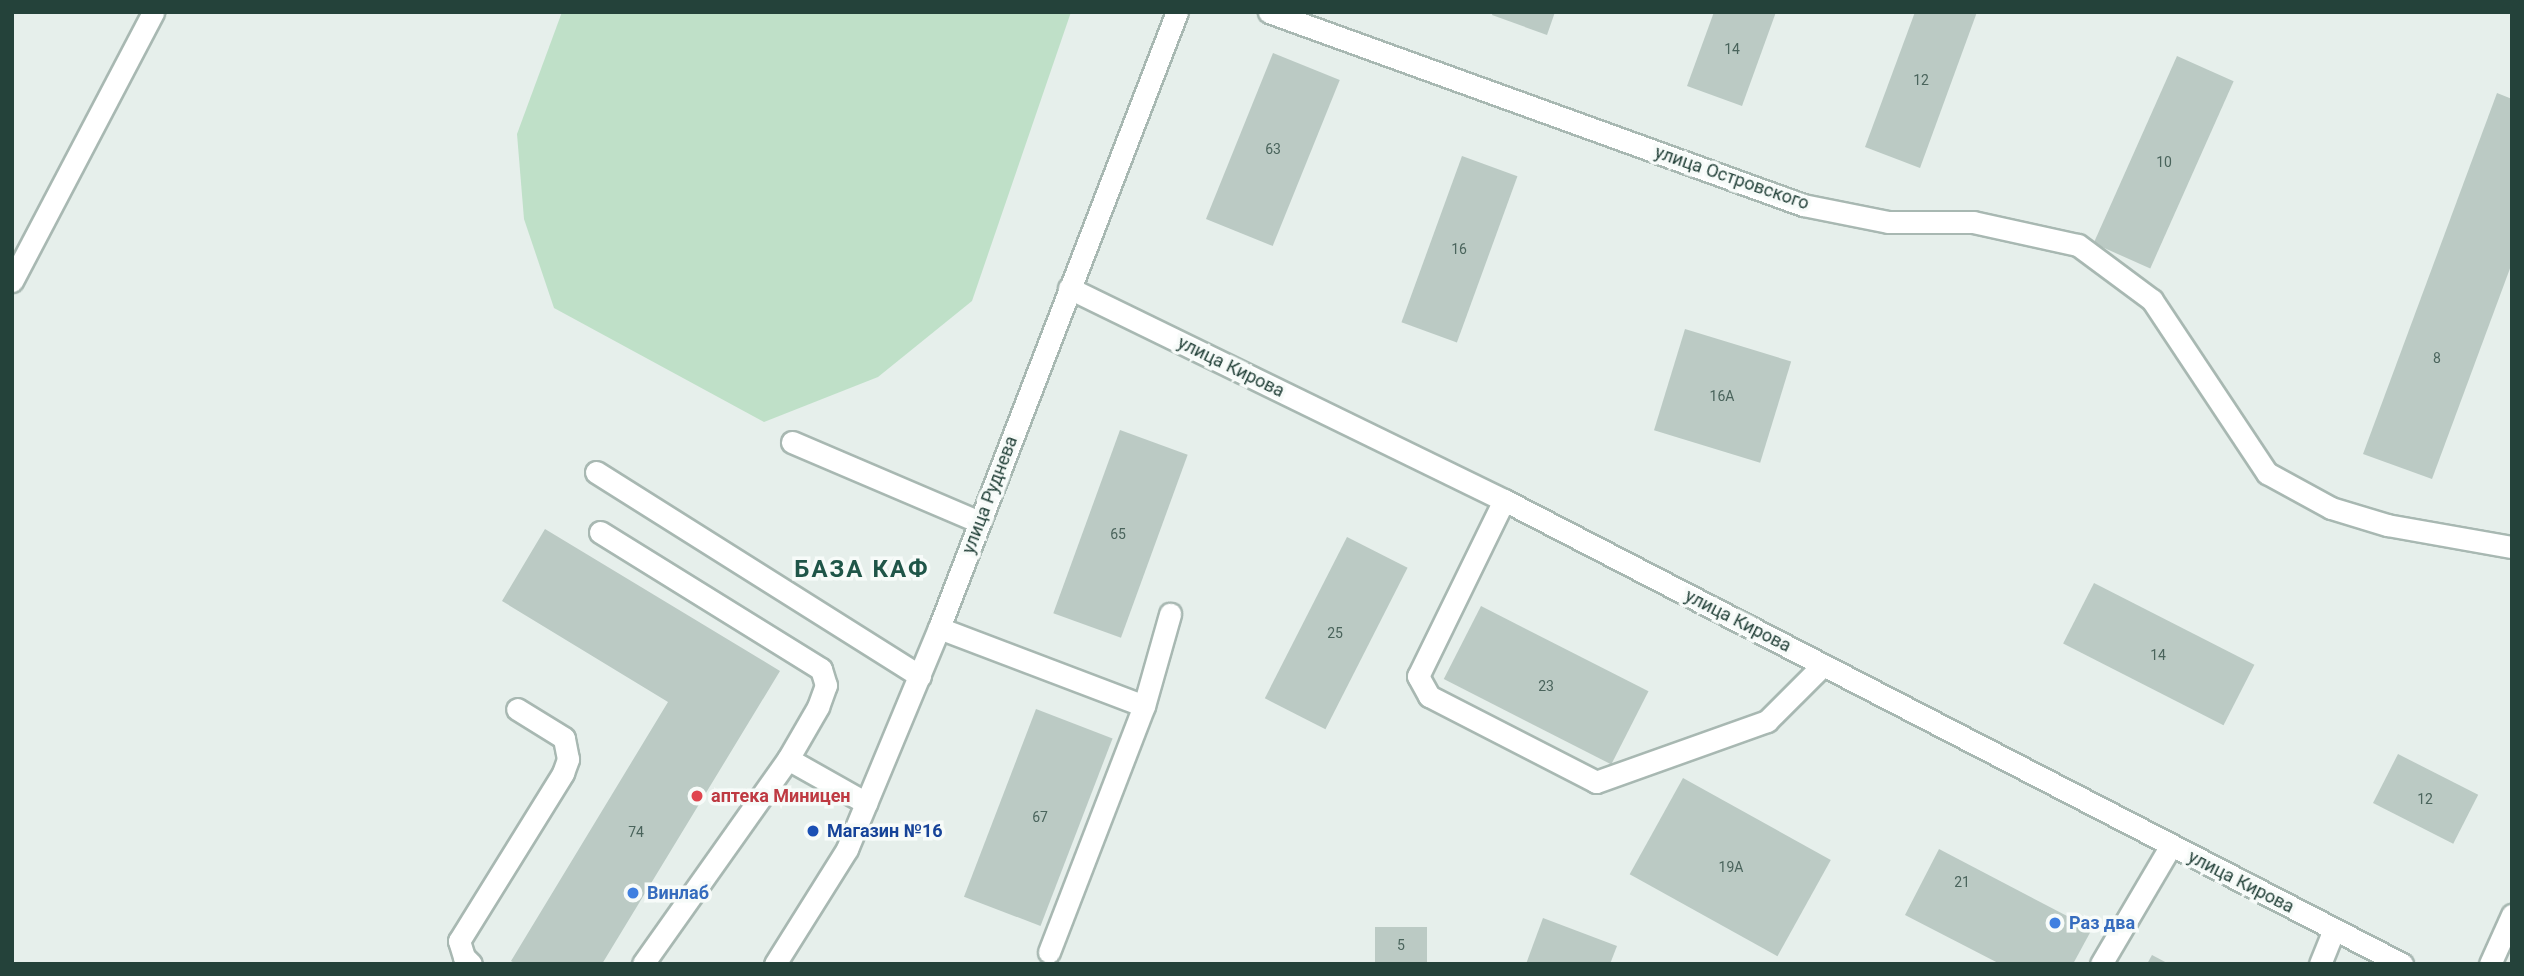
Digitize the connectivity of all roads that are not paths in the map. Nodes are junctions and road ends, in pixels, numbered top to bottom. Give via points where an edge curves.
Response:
1 (153, 12) edge
2 (1177, 12) edge
3 (1269, 12) edge
4 (12, 281) edge
5 (1069, 288) junction
6 (792, 442) dead end
7 (596, 472) dead end
8 (1504, 500) junction
9 (980, 522) junction
10 (600, 532) dead end
11 (2512, 547) edge
12 (1170, 614) dead end
13 (939, 628) junction
14 (1823, 666) junction
15 (919, 676) junction
16 (1144, 706) junction
17 (517, 709) dead end
18 (788, 759) junction
19 (866, 803) junction
20 (2171, 845) junction
21 (2512, 915) edge
22 (2334, 930) junction
23 (1049, 952) dead end
24 (471, 964) edge
25 (643, 964) edge
26 (775, 964) edge
27 (2101, 964) edge
28 (2320, 964) edge
29 (2402, 964) edge
30 (2490, 964) edge

1 - 4 street
2 - 5 street, улица Руднева
3 - 11 street, улица Островского via 1803,205 1888,222 1973,222 2078,244 2152,300 2267,473 2330,508 2387,525
5 - 8 street, улица Кирова
5 - 9 street, улица Руднева
6 - 9 street
7 - 15 street
8 - 14 street, улица Кирова
8 - 14 street via 1418,676 1429,696 1595,782 1768,721
9 - 13 street, улица Руднева
10 - 18 street via 821,669 826,685 818,707
12 - 16 street
13 - 15 street, улица Руднева
13 - 16 street
14 - 20 street, улица Кирова
15 - 19 street, улица Руднева
16 - 23 street
17 - 24 street via 564,738 568,759 459,941
18 - 19 street
18 - 25 street
19 - 26 street, улица Руднева via 835,873
20 - 22 street, улица Кирова
20 - 27 street
21 - 30 street
22 - 28 street
22 - 29 street, улица Кирова

